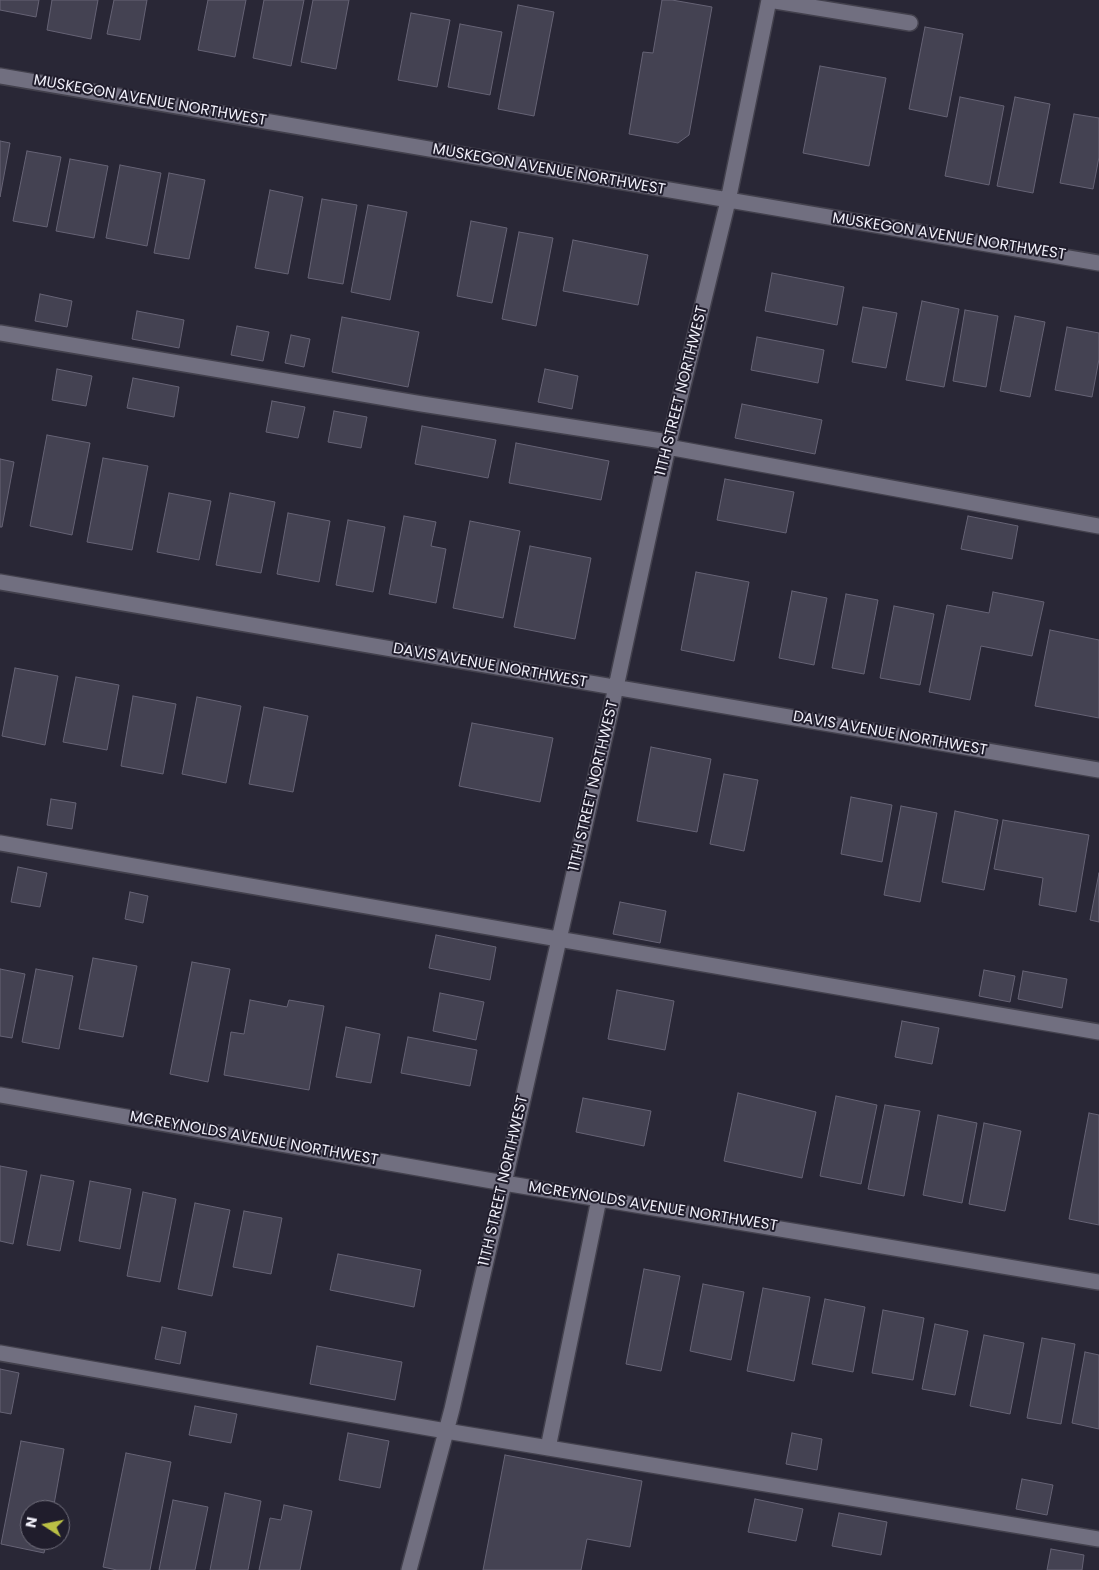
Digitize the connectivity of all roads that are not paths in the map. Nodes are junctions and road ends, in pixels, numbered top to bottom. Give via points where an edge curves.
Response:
1 (769, 0) edge
2 (910, 23) dead end
3 (0, 76) edge
4 (728, 201) junction
5 (1099, 262) edge
6 (0, 333) edge
7 (668, 445) junction
8 (1099, 526) edge
9 (0, 582) edge
10 (616, 687) junction
11 (1099, 770) edge
12 (0, 843) edge
13 (559, 940) junction
14 (1099, 1032) edge
15 (0, 1095) edge
16 (504, 1183) junction
17 (599, 1199) junction
18 (1099, 1282) edge
19 (0, 1353) edge
20 (446, 1431) junction
21 (548, 1448) junction
22 (1099, 1539) edge
23 (409, 1570) edge

1 - 2 street
1 - 4 street, 11TH STREET NORTHWEST
3 - 4 street, MUSKEGON AVENUE NORTHWEST
4 - 5 street, MUSKEGON AVENUE NORTHWEST
4 - 7 street, 11TH STREET NORTHWEST
6 - 7 street
7 - 8 street
7 - 10 street, 11TH STREET NORTHWEST
9 - 10 street, DAVIS AVENUE NORTHWEST
10 - 11 street, DAVIS AVENUE NORTHWEST
10 - 13 street, 11TH STREET NORTHWEST
12 - 13 street
13 - 14 street
13 - 16 street, 11TH STREET NORTHWEST
15 - 16 street, MCREYNOLDS AVENUE NORTHWEST
16 - 17 street, MCREYNOLDS AVENUE NORTHWEST
16 - 20 street, 11TH STREET NORTHWEST
17 - 18 street, MCREYNOLDS AVENUE NORTHWEST
17 - 21 street
19 - 20 street
20 - 21 street
20 - 23 street, 11TH STREET NORTHWEST
21 - 22 street

